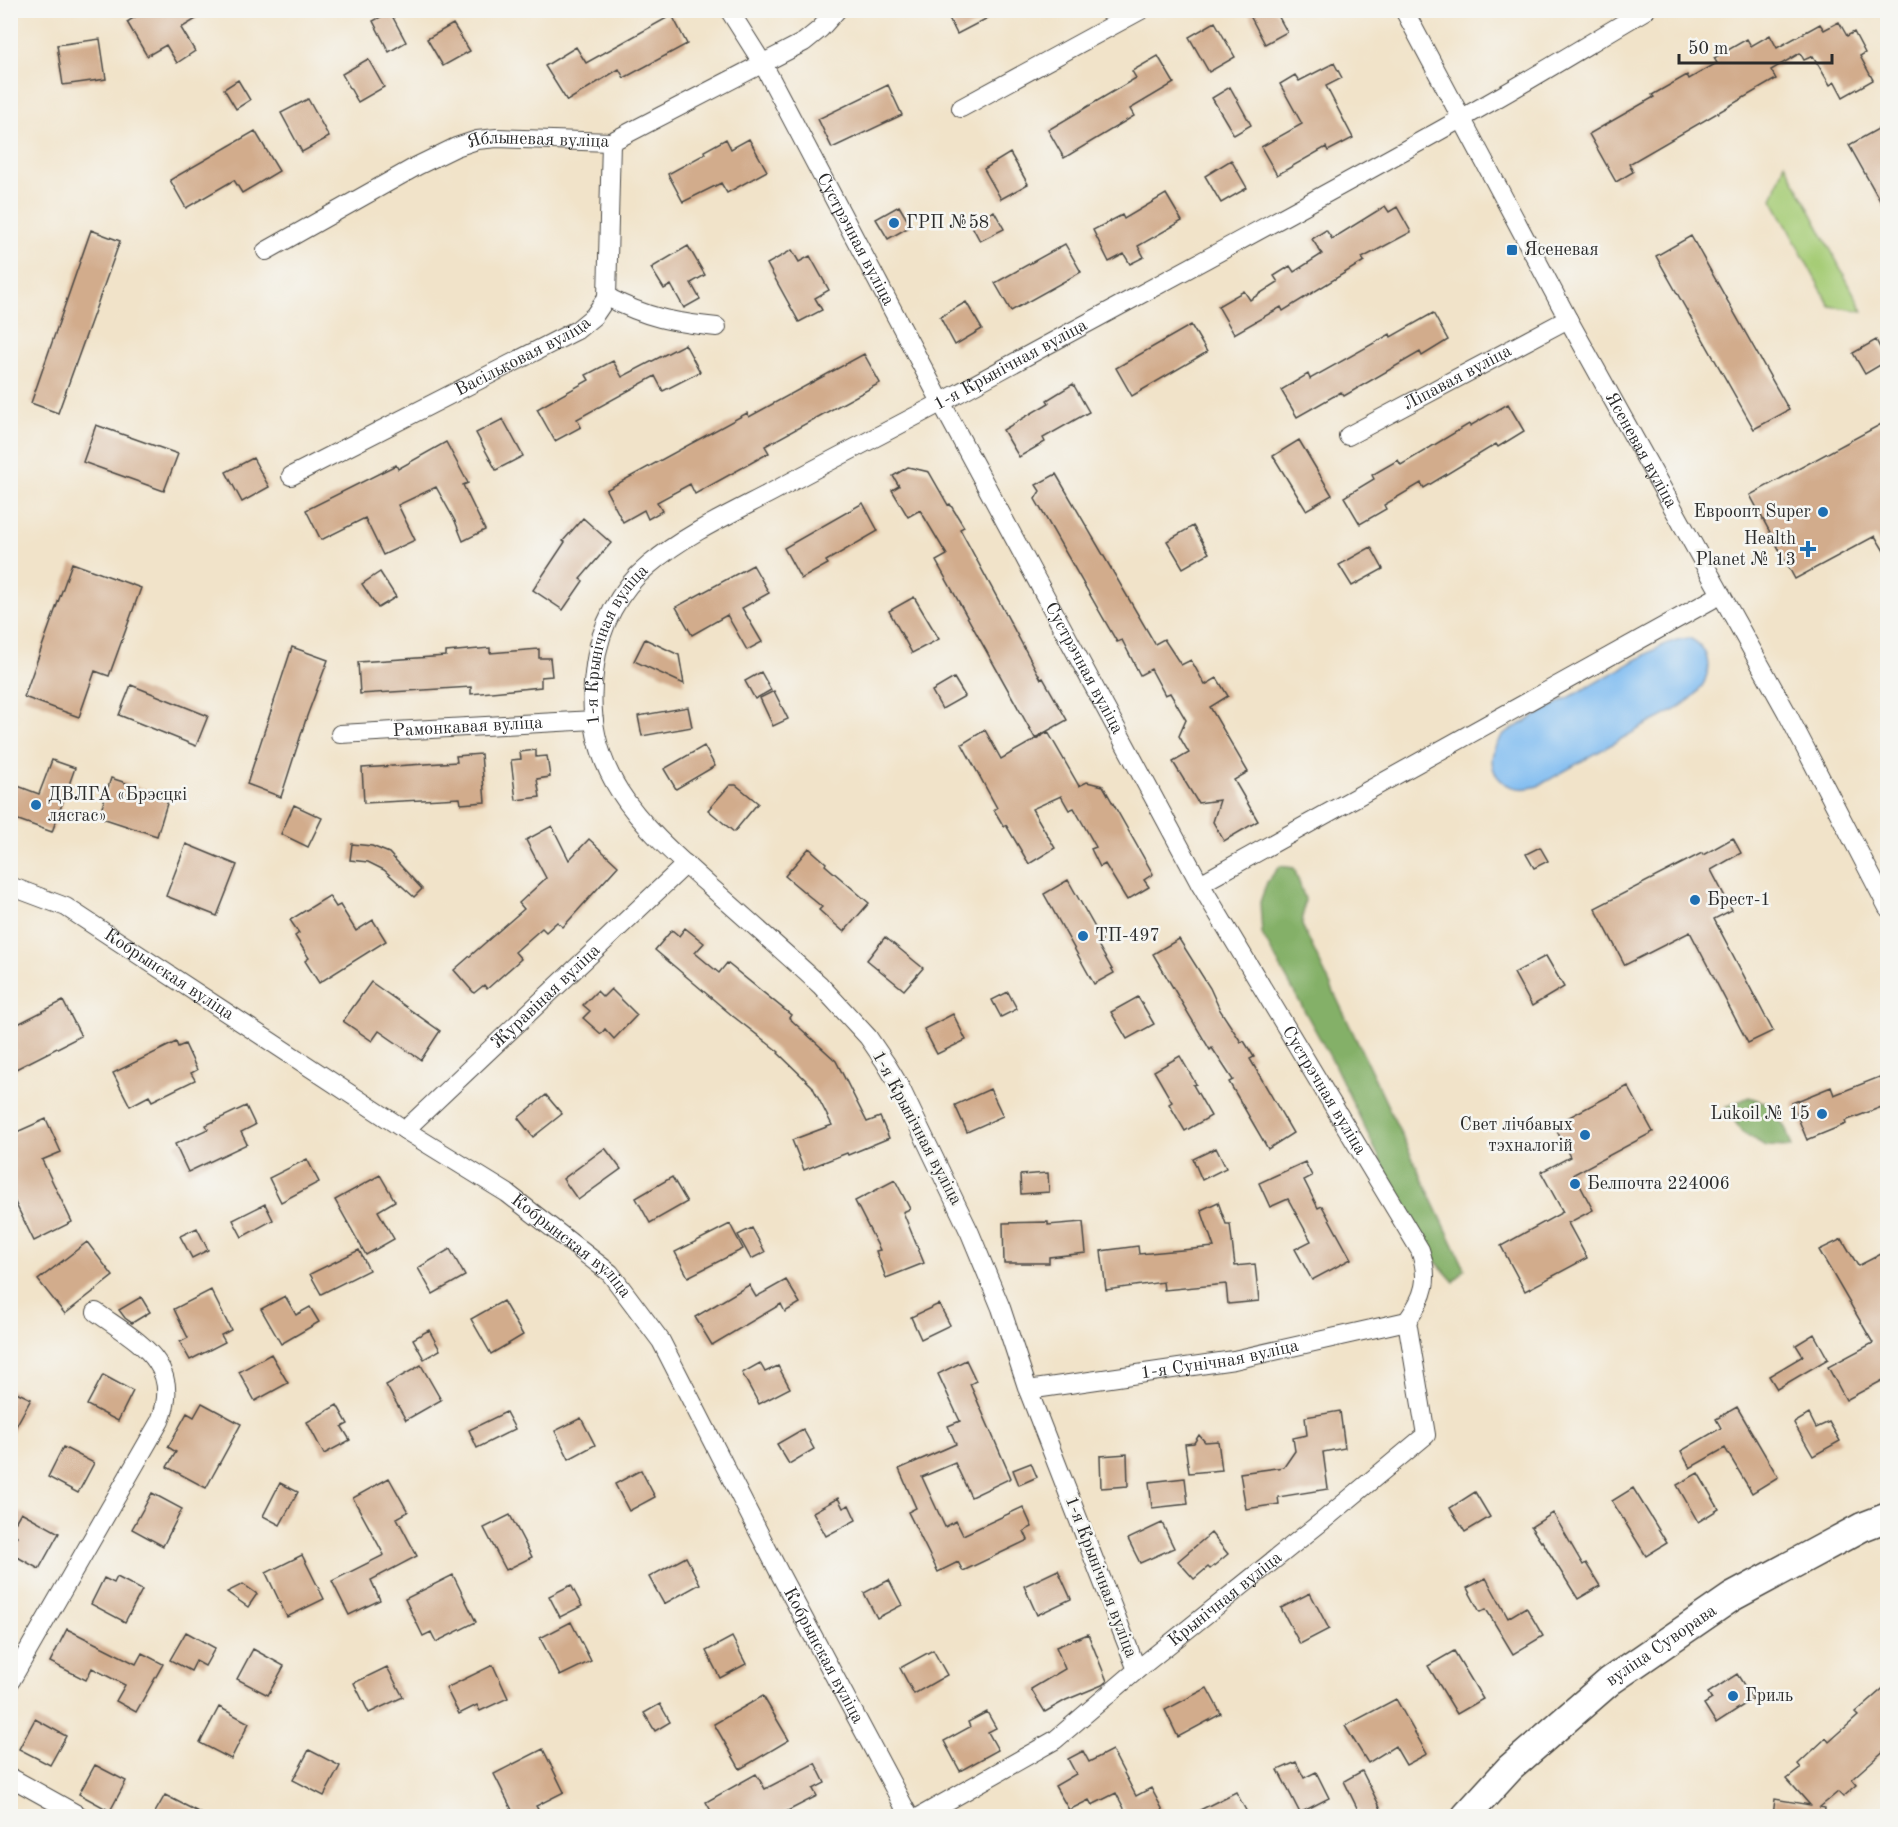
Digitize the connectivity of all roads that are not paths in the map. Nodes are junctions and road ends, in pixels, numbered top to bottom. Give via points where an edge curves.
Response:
1 (729, 10) edge
2 (837, 10) edge
3 (1142, 10) edge
4 (1404, 10) edge
5 (1646, 10) edge
6 (763, 64) junction
7 (961, 108) dead end
8 (1462, 118) junction
9 (611, 142) junction
10 (266, 251) dead end
11 (607, 297) junction
12 (1568, 319) junction
13 (717, 327) dead end
14 (941, 402) junction
15 (1348, 436) dead end
16 (291, 476) dead end
17 (1720, 595) junction
18 (594, 720) junction
19 (340, 734) dead end
20 (686, 864) junction
21 (1200, 884) junction
22 (10, 886) edge
23 (1887, 908) edge
24 (405, 1130) junction
25 (96, 1312) dead end
26 (1407, 1321) junction
27 (1028, 1390) junction
28 (1887, 1517) edge
29 (1137, 1670) junction
30 (10, 1682) edge
31 (10, 1777) edge
32 (80, 1816) edge
33 (909, 1816) edge
34 (921, 1816) edge
35 (1466, 1816) edge

1 - 6 street, Сустрэчная вуліца
2 - 6 street, Яблыневая вуліца via 804,42
3 - 7 street
4 - 8 street, Ясеневая вуліца
5 - 8 street
6 - 9 street, Яблыневая вуліца
6 - 14 street, Сустрэчная вуліца
8 - 12 street, Ясеневая вуліца
8 - 14 street, 1-я Крынічная вуліца
9 - 10 street, Яблыневая вуліца via 477,140 417,166
9 - 11 street
11 - 13 street via 663,320
11 - 16 street, Васільковая вуліца via 594,316 577,330
12 - 15 street, Ліпавая вуліца
12 - 17 street, Ясеневая вуліца
14 - 18 street, 1-я Крынічная вуліца via 690,535 646,567 629,585 604,625 594,669
14 - 21 street, Сустрэчная вуліца
17 - 21 street
17 - 23 street, Ясеневая вуліца via 1787,713
18 - 19 street, Рамонкавая вуліца
18 - 20 street, 1-я Крынічная вуліца via 604,762 625,800
20 - 24 street, Журавіная вуліца
20 - 27 street, 1-я Крынічная вуліца via 820,985 885,1062 970,1233 1001,1308
21 - 26 street, Сустрэчная вуліца via 1420,1250 1425,1290
22 - 24 street, Кобрынская вуліца via 66,907
24 - 33 street, Кобрынская вуліца via 507,1193 610,1274 644,1316 661,1341
25 - 30 street via 153,1356 165,1376 167,1399 160,1421
26 - 27 street, 1-я Сунічная вуліца via 1234,1360
26 - 29 street, Крынічная вуліца via 1426,1435
27 - 29 street, 1-я Крынічная вуліца
28 - 35 main road, вуліца Суворава via 1732,1597 1610,1681 1510,1768
29 - 34 street, Крынічная вуліца via 1055,1740
31 - 32 street

